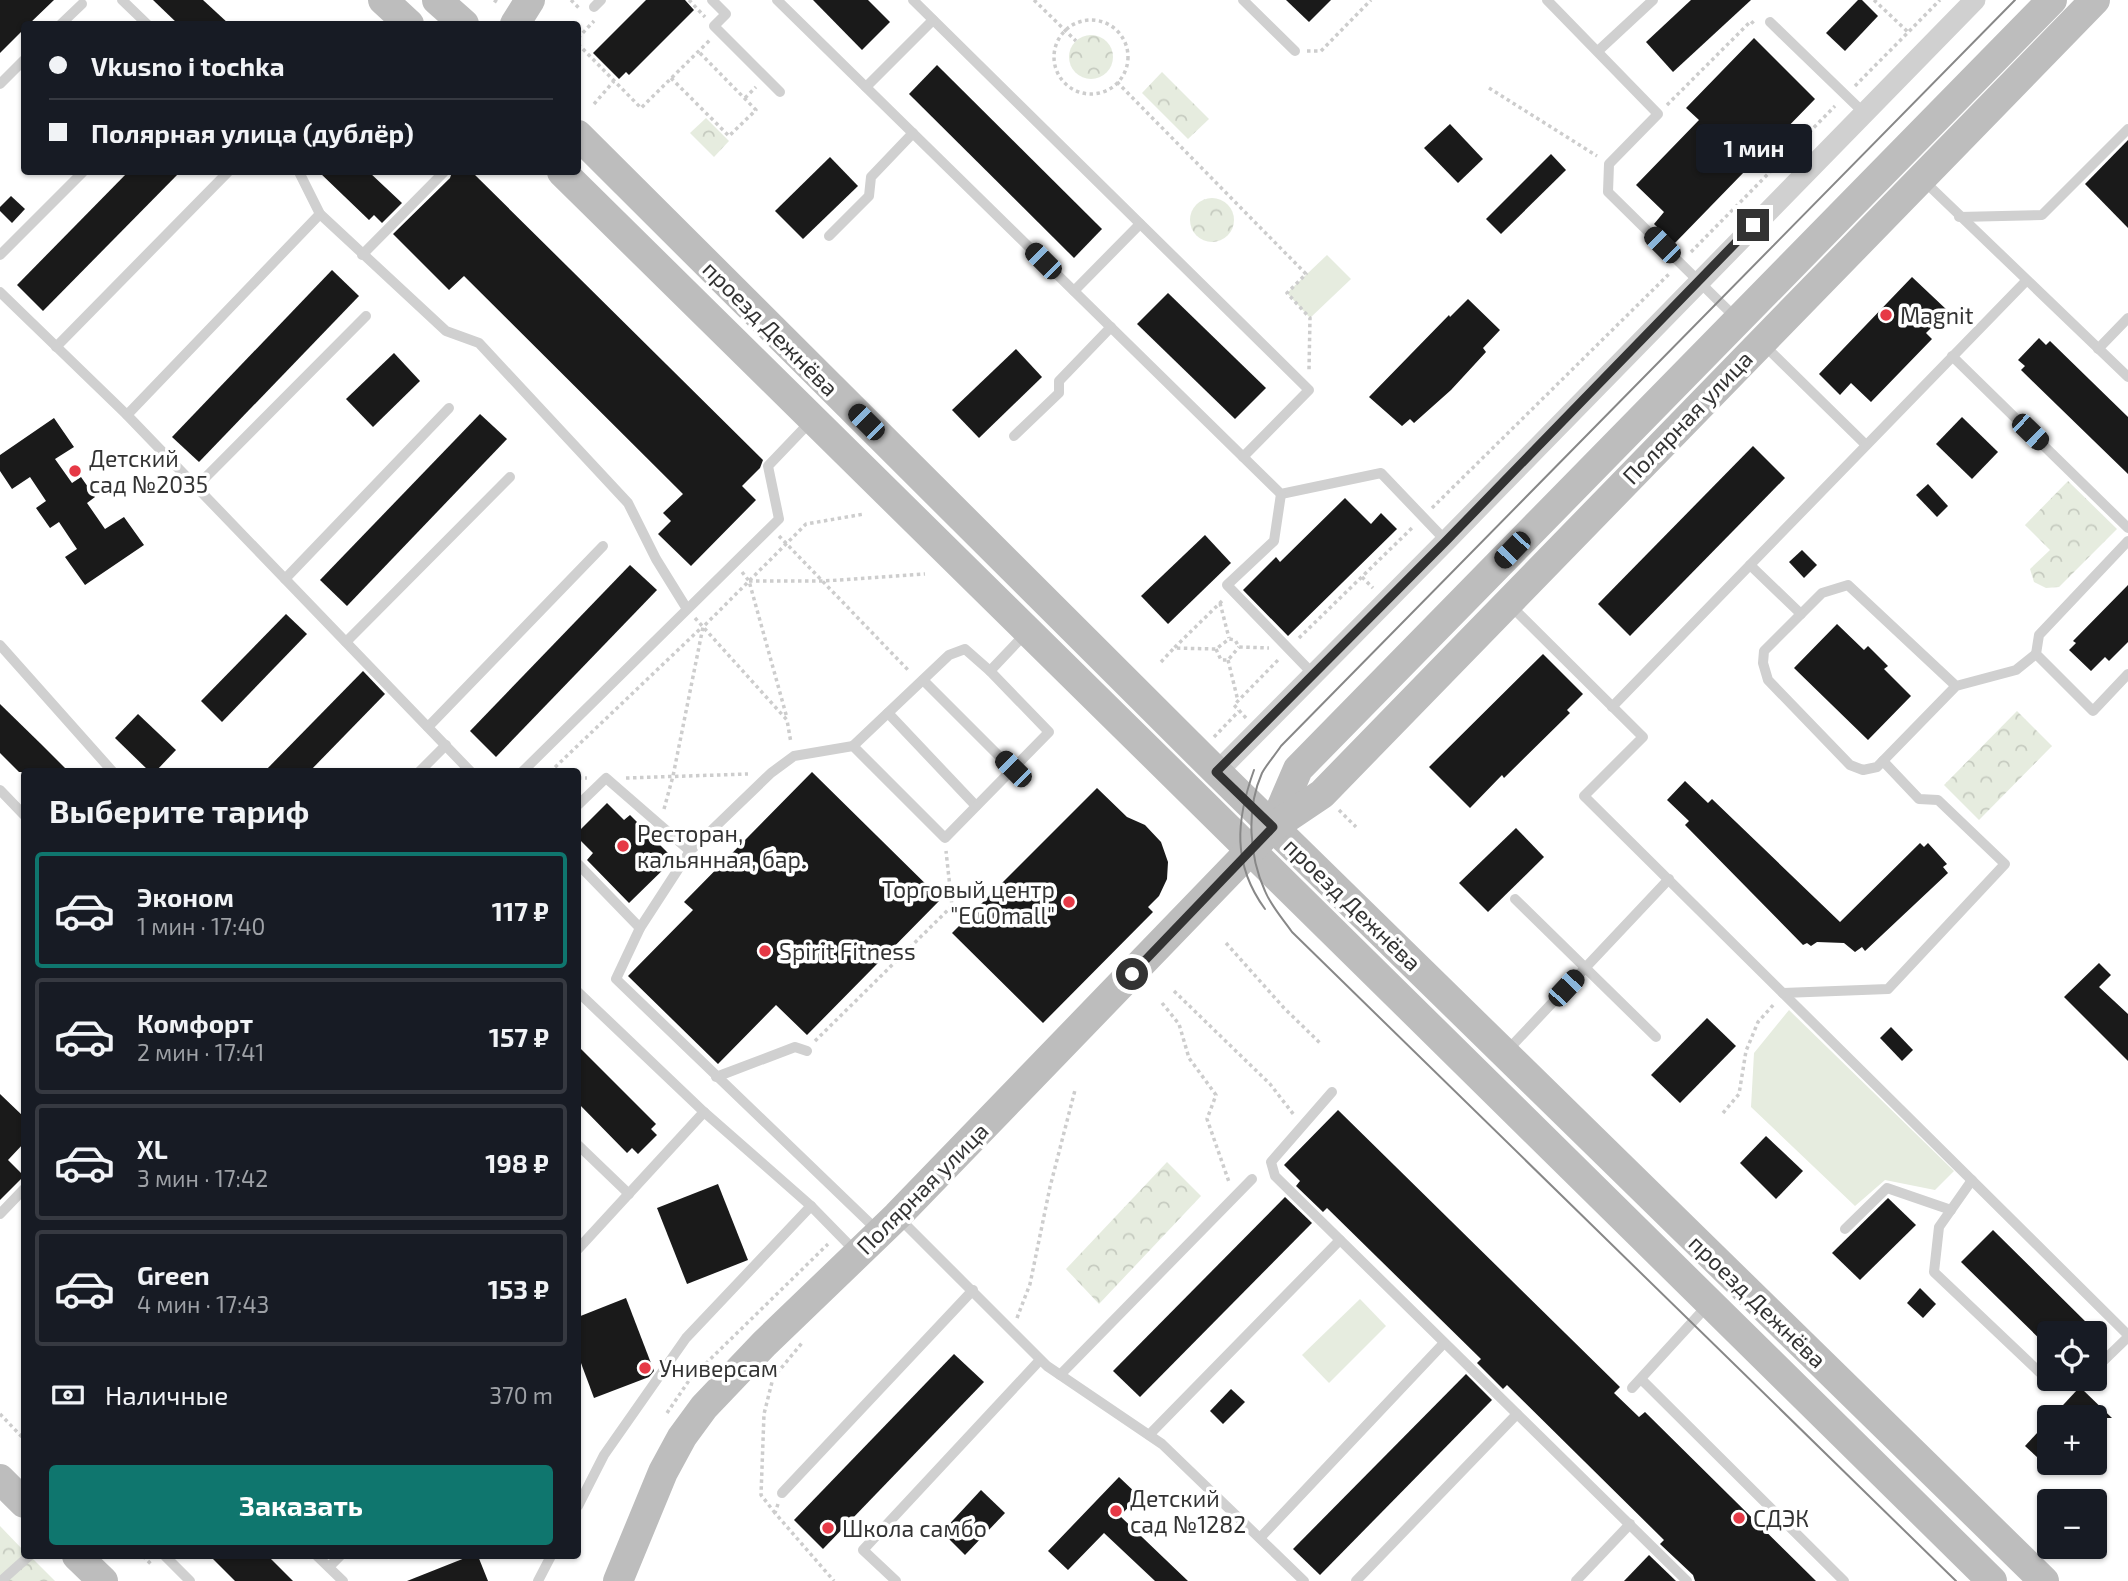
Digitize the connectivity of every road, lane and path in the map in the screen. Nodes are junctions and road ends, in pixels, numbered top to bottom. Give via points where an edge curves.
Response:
1 (122, 0) edge
2 (383, 0) edge
3 (437, 0) edge
4 (530, 0) edge
5 (689, 0) edge
6 (712, 0) edge
7 (777, 0) edge
8 (913, 0) edge
9 (1034, 0) edge
10 (1243, 0) edge
11 (1371, 0) edge
12 (1548, 0) edge
13 (1653, 0) edge
14 (1874, 0) edge
15 (1940, 0) edge
16 (1975, 0) edge
17 (2052, 0) edge
18 (2095, 0) edge
19 (83, 1) edge
20 (502, 9) edge
21 (933, 20) junction
22 (64, 21) edge
23 (144, 21) edge
24 (406, 21) edge
25 (461, 21) edge
26 (1770, 22) dead end
27 (716, 28) junction
28 (1761, 30) dead end
29 (1065, 31) junction
30 (1908, 32) junction
31 (1076, 41) dead end
32 (581, 47) edge
33 (698, 51) junction
34 (1295, 51) dead end
35 (1321, 51) dead end
36 (1598, 51) junction
37 (21, 63) edge
38 (671, 78) junction
39 (614, 81) junction
40 (1117, 82) junction
41 (0, 84) edge
42 (866, 88) junction
43 (1489, 88) dead end
44 (780, 92) dead end
45 (1845, 96) junction
46 (593, 104) dead end
47 (1863, 112) junction
48 (1658, 114) junction
49 (2128, 129) edge
50 (913, 133) junction
51 (581, 138) edge
52 (1609, 164) junction
53 (80, 175) edge
54 (225, 175) edge
55 (300, 175) edge
56 (440, 175) edge
57 (565, 175) edge
58 (1922, 179) junction
59 (320, 215) junction
60 (1959, 217) junction
61 (1140, 224) junction
62 (829, 236) dead end
63 (0, 255) edge
64 (362, 255) junction
65 (1680, 263) junction
66 (1698, 281) junction
67 (2026, 281) junction
68 (1074, 291) junction
69 (0, 292) edge
70 (366, 316) dead end
71 (2128, 318) edge
72 (1737, 319) junction
73 (1111, 327) junction
74 (1760, 341) junction
75 (56, 347) junction
76 (2098, 349) junction
77 (1952, 356) junction
78 (2128, 377) edge
79 (1309, 390) junction
80 (449, 408) dead end
81 (127, 415) junction
82 (813, 419) junction
83 (1014, 436) dead end
84 (1866, 445) junction
85 (1243, 457) junction
86 (510, 477) dead end
87 (196, 487) junction
88 (1281, 494) junction
89 (864, 514) dead end
90 (1423, 516) junction
91 (770, 528) junction
92 (2128, 528) edge
93 (1446, 541) junction
94 (2128, 541) edge
95 (787, 543) junction
96 (603, 546) dead end
97 (735, 562) junction
98 (1750, 565) junction
99 (925, 574) dead end
100 (1362, 577) junction
101 (285, 579) junction
102 (748, 581) junction
103 (824, 581) junction
104 (1233, 591) junction
105 (1378, 593) dead end
106 (1220, 603) junction
107 (1508, 603) junction
108 (687, 609) junction
109 (1801, 614) junction
110 (703, 627) junction
111 (1028, 631) junction
112 (1229, 639) junction
113 (346, 642) junction
114 (0, 645) edge
115 (1239, 647) junction
116 (1174, 648) junction
117 (1216, 649) junction
118 (1289, 649) junction
119 (2036, 654) junction
120 (1228, 660) junction
121 (1161, 662) dead end
122 (990, 671) junction
123 (1313, 674) junction
124 (2128, 674) edge
125 (922, 681) junction
126 (1956, 686) junction
127 (1238, 701) junction
128 (1234, 705) dead end
129 (1612, 707) junction
130 (1239, 711) dead end
131 (888, 713) junction
132 (788, 720) junction
133 (428, 727) junction
134 (1212, 740) dead end
135 (446, 745) junction
136 (853, 746) junction
137 (793, 756) junction
138 (1883, 761) junction
139 (109, 768) edge
140 (423, 768) edge
141 (467, 768) edge
142 (526, 768) edge
143 (554, 768) edge
144 (1013, 769) junction
145 (1216, 772) junction
146 (771, 773) junction
147 (673, 776) junction
148 (606, 778) junction
149 (0, 790) edge
150 (581, 802) edge
151 (976, 806) junction
152 (21, 812) edge
153 (660, 825) junction
154 (1273, 827) junction
155 (945, 838) junction
156 (1250, 849) junction
157 (690, 851) junction
158 (581, 867) edge
159 (1669, 880) junction
160 (1515, 899) dead end
161 (640, 928) junction
162 (1226, 943) dead end
163 (1585, 968) junction
164 (1174, 991) dead end
165 (1783, 993) junction
166 (581, 995) edge
167 (1162, 1003) dead end
168 (1656, 1037) dead end
169 (1320, 1043) dead end
170 (809, 1048) joint
171 (1505, 1053) junction
172 (716, 1077) junction
173 (1075, 1090) dead end
174 (1332, 1092) dead end
175 (704, 1112) junction
176 (1723, 1113) dead end
177 (1303, 1126) junction
178 (581, 1148) edge
179 (1252, 1179) dead end
180 (1972, 1180) junction
181 (21, 1192) edge
182 (629, 1194) junction
183 (1234, 1198) junction
184 (811, 1206) junction
185 (1951, 1210) junction
186 (0, 1214) edge
187 (888, 1224) junction
188 (1845, 1229) dead end
189 (1340, 1240) junction
190 (581, 1247) edge
191 (858, 1254) junction
192 (973, 1290) junction
193 (1710, 1303) junction
194 (1012, 1330) junction
195 (2128, 1336) edge
196 (804, 1341) dead end
197 (1444, 1343) junction
198 (2107, 1357) edge
199 (1040, 1360) junction
200 (2037, 1370) edge
201 (1060, 1375) junction
202 (1641, 1379) junction
203 (1632, 1388) dead end
204 (1517, 1414) junction
205 (0, 1415) edge
206 (1149, 1435) junction
207 (21, 1436) edge
208 (0, 1479) edge
209 (782, 1493) joint
210 (21, 1500) edge
211 (581, 1500) edge
212 (775, 1513) junction
213 (1630, 1524) junction
214 (1259, 1538) junction
215 (26, 1559) edge
216 (80, 1559) edge
217 (168, 1559) edge
218 (320, 1559) edge
219 (337, 1559) edge
220 (549, 1559) edge
221 (329, 1567) junction
222 (1, 1581) edge
223 (103, 1581) edge
224 (190, 1581) edge
225 (343, 1581) edge
226 (538, 1581) edge
227 (618, 1581) edge
228 (834, 1581) edge
229 (896, 1581) edge
230 (1304, 1581) edge
231 (1356, 1581) edge
232 (1576, 1581) edge
233 (1687, 1581) edge
234 (1844, 1581) edge
235 (1992, 1581) edge
236 (2044, 1581) edge

1 - 23 lane
2 - 24 main road
3 - 25 main road
4 - 20 main road
5 - 27 path
6 - 27 lane via 726,14
7 - 42 lane
8 - 21 lane
9 - 29 path
10 - 34 lane
11 - 35 path
12 - 36 lane
13 - 36 lane
14 - 30 path
15 - 30 path
16 - 47 street
17 - 72 main road, Полярная улица
18 - 58 main road, Полярная улица
19 - 22 lane
21 - 42 lane
21 - 61 lane
26 - 45 lane
27 - 33 path
27 - 44 lane
28 - 48 path via 1751,21
29 - 31 path
29 - 40 path via 1087,20 1116,30 1127,58
29 - 40 path via 1054,55 1065,84 1094,93
30 - 45 path
32 - 39 path
33 - 38 path
33 - 38 path via 756,110 747,119 729,136
36 - 48 lane
37 - 41 lane
38 - 39 path via 641,108
39 - 46 path
40 - 79 path via 1306,274 1287,293 1310,318
42 - 50 lane
43 - 52 path
45 - 47 lane
45 - 65 path
47 - 66 street
48 - 52 lane
49 - 60 lane via 2042,215
50 - 62 lane via 871,177 869,196
50 - 68 lane
51 - 145 main road, проезд Дежнёва
52 - 65 lane via 1608,192
53 - 63 lane
54 - 75 lane
55 - 59 lane
56 - 64 lane
57 - 82 main road, проезд Дежнёва
58 - 60 lane
58 - 74 main road, Полярная улица
59 - 64 lane
59 - 81 lane
60 - 67 lane
61 - 68 lane
61 - 79 lane
64 - 108 lane via 446,331 479,343 628,503
65 - 66 lane
65 - 90 path
66 - 72 lane
66 - 93 street
67 - 76 lane
67 - 77 lane
68 - 73 lane
69 - 75 lane
70 - 87 lane
71 - 76 lane
72 - 154 main road, Полярная улица via 1298,769
73 - 83 lane via 1059,381 1059,393
73 - 85 lane
74 - 84 lane
74 - 107 main road, Полярная улица
75 - 81 lane
76 - 78 lane
77 - 84 lane
77 - 92 lane
79 - 85 lane
80 - 101 lane
81 - 87 lane
82 - 91 lane via 768,466 779,519
82 - 111 main road, проезд Дежнёва
84 - 98 lane
85 - 88 lane
86 - 113 lane
87 - 101 lane
88 - 90 lane via 1381,473
88 - 104 lane via 1274,541 1227,585
89 - 95 path via 806,524
90 - 93 lane
90 - 100 path
91 - 95 path
91 - 97 lane
93 - 123 street
94 - 119 lane via 2039,635
95 - 102 path
95 - 103 path
96 - 133 lane
97 - 102 path
97 - 108 lane
98 - 109 lane
98 - 129 lane
99 - 103 path
100 - 105 path
100 - 118 path
101 - 113 lane
102 - 103 path
102 - 110 path
102 - 132 path
103 - 125 path
104 - 106 path
104 - 118 lane
106 - 112 path
106 - 116 path
107 - 129 lane
107 - 154 main road, Полярная улица via 1322,794
108 - 110 path
108 - 142 lane
109 - 126 lane via 1822,593 1848,585
109 - 138 lane via 1764,651 1768,680 1850,765 1863,770
110 - 132 path
110 - 143 path
110 - 147 path
111 - 122 lane
111 - 156 main road, проезд Дежнёва
112 - 115 path
112 - 117 path
113 - 133 lane
114 - 139 lane
115 - 118 path
115 - 120 path
116 - 117 path
116 - 121 path
117 - 120 path via 1222,660
118 - 123 lane
118 - 127 path
119 - 124 lane via 2093,711
119 - 126 lane via 2016,670
120 - 127 path
122 - 125 lane via 965,649 949,655
122 - 144 lane via 1049,732
123 - 145 street
125 - 131 lane
125 - 144 lane
126 - 138 lane
127 - 128 path
129 - 159 lane via 1643,737 1584,796
130 - 134 path
131 - 136 lane
131 - 151 lane
132 - 137 path
133 - 135 lane
135 - 140 lane
135 - 141 lane
136 - 137 lane
136 - 155 lane
137 - 146 lane
138 - 165 lane via 1919,799 1938,800 2005,864 1888,989
144 - 151 lane
145 - 154 main road, проезд Дежнёва
146 - 147 path
146 - 157 lane
147 - 148 path
147 - 153 path
148 - 150 lane
148 - 153 lane
149 - 152 lane
151 - 155 lane
153 - 157 lane
154 - 156 main road, Полярная улица
154 - 171 main road, проезд Дежнёва
155 - 170 path via 952,906
156 - 187 main road, Полярная улица
156 - 193 main road, проезд Дежнёва
157 - 161 lane
158 - 161 lane
159 - 163 lane
159 - 165 lane
160 - 163 lane
161 - 172 lane via 616,979
162 - 169 path
163 - 168 lane
163 - 171 lane
164 - 177 path via 1270,1084
165 - 176 path via 1758,1021 1746,1051 1739,1094
165 - 180 lane
166 - 175 lane
167 - 183 path via 1180,1024 1189,1058 1216,1095 1207,1119
170 - 172 lane via 795,1047
171 - 236 main road, проезд Дежнёва
172 - 187 lane
173 - 194 path via 1030,1284
174 - 177 lane
175 - 182 lane
175 - 184 lane
177 - 189 lane via 1271,1162 1275,1176
178 - 182 lane
179 - 183 lane
180 - 185 lane
180 - 195 lane
181 - 186 lane
182 - 190 lane
183 - 201 lane
184 - 191 lane
184 - 211 lane via 686,1338 604,1455
185 - 188 lane via 1887,1188
185 - 200 lane via 1939,1227 1934,1272
187 - 191 main road, Полярная улица
187 - 192 lane
189 - 197 lane
189 - 206 lane
191 - 227 main road, Полярная улица via 704,1407 663,1472
192 - 194 lane
192 - 209 lane
193 - 202 lane
193 - 235 main road, проезд Дежнёва
194 - 199 lane
195 - 198 lane
196 - 212 path via 773,1378 764,1415 761,1496
197 - 204 lane
197 - 214 lane
199 - 201 lane
199 - 229 lane via 863,1550
201 - 206 lane
202 - 203 lane
202 - 234 lane
204 - 213 lane
204 - 231 lane
205 - 207 path
206 - 214 lane
208 - 210 main road
209 - 212 path
212 - 228 path
213 - 232 lane
213 - 233 lane
214 - 230 lane
215 - 222 lane
216 - 223 main road
217 - 224 lane
218 - 221 lane
219 - 221 lane
220 - 226 lane
221 - 225 lane

